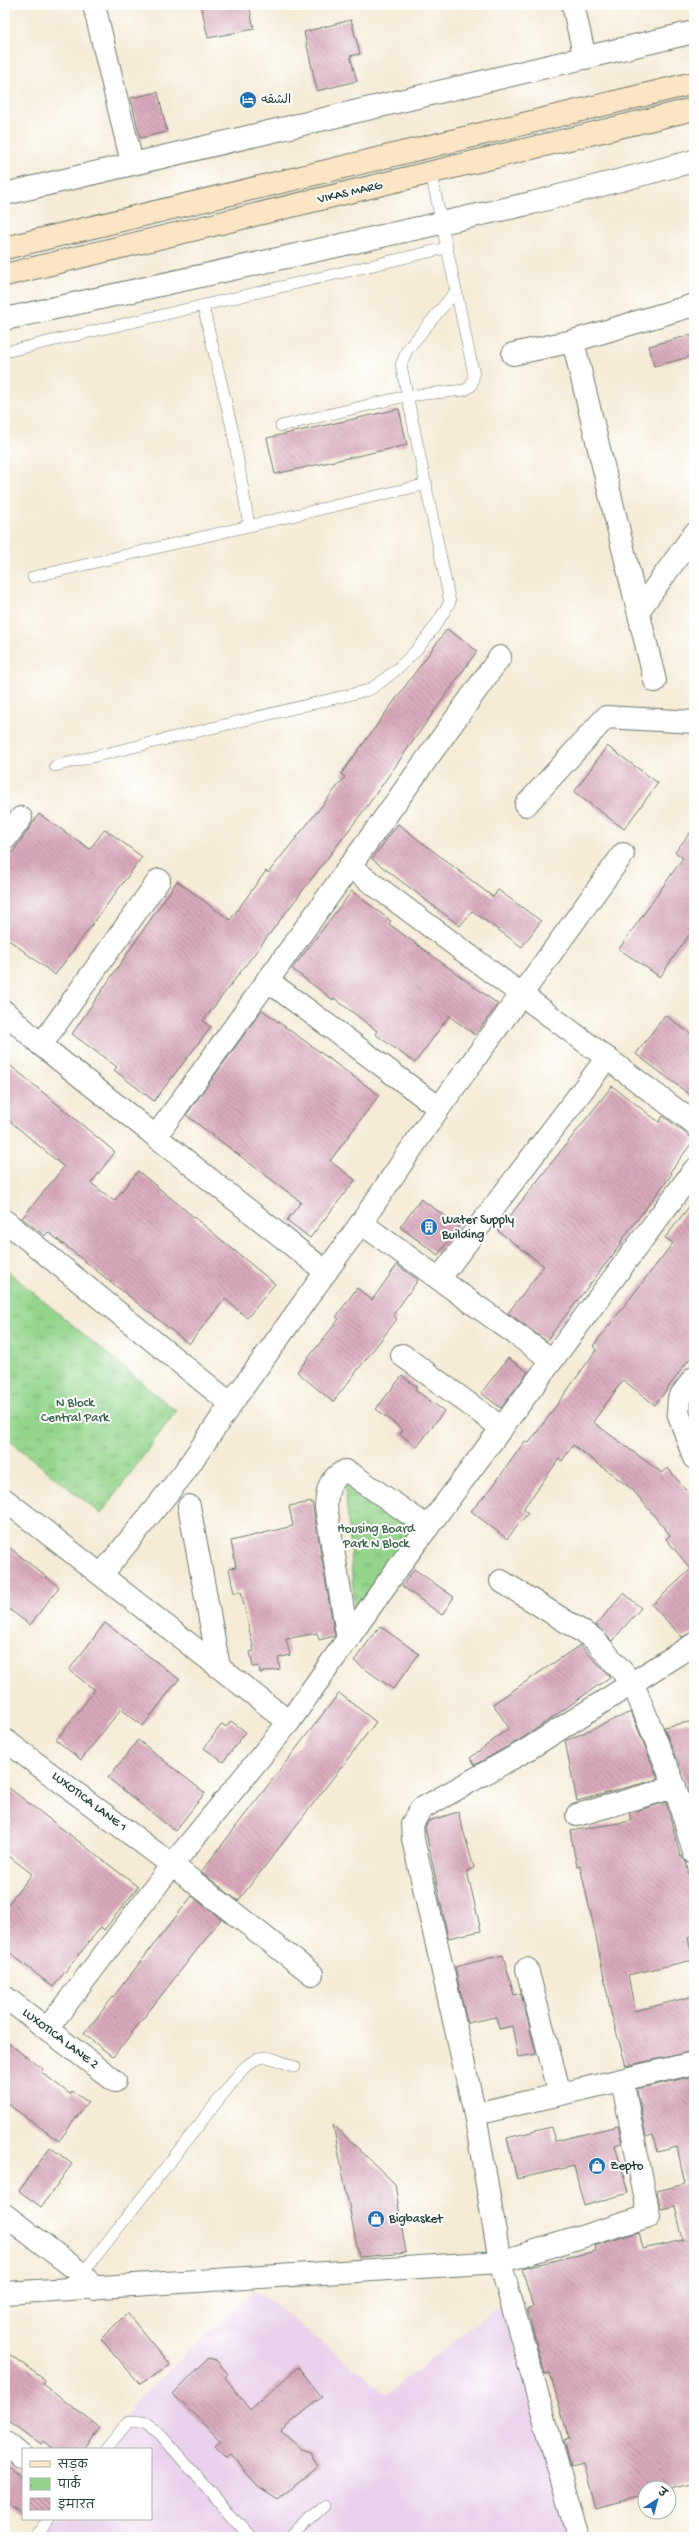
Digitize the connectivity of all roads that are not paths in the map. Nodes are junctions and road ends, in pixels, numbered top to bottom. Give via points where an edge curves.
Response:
1 (94, 5) edge
2 (573, 5) edge
3 (694, 32) edge
4 (585, 58) junction
5 (694, 83) edge
6 (694, 109) edge
7 (694, 161) edge
8 (132, 162) junction
9 (430, 173) junction
10 (5, 194) edge
11 (441, 223) junction
12 (5, 248) edge
13 (446, 248) junction
14 (5, 275) edge
15 (456, 290) junction
16 (694, 305) edge
17 (203, 306) junction
18 (5, 319) edge
19 (573, 341) junction
20 (5, 352) edge
21 (514, 354) dead end
22 (406, 396) junction
23 (281, 426) dead end
24 (427, 484) junction
25 (249, 524) junction
26 (694, 534) edge
27 (33, 577) dead end
28 (639, 610) junction
29 (500, 657) dead end
30 (655, 681) dead end
31 (694, 722) edge
32 (55, 766) dead end
33 (526, 805) dead end
34 (21, 818) dead end
35 (5, 839) edge
36 (623, 854) dead end
37 (349, 866) junction
38 (159, 880) dead end
39 (267, 980) junction
40 (521, 994) junction
41 (5, 1012) edge
42 (41, 1045) junction
43 (607, 1058) junction
44 (439, 1108) junction
45 (694, 1123) edge
46 (156, 1136) junction
47 (694, 1170) edge
48 (5, 1221) edge
49 (361, 1223) junction
50 (326, 1272) junction
51 (439, 1280) junction
52 (402, 1355) dead end
53 (552, 1360) junction
54 (694, 1378) edge
55 (231, 1404) junction
56 (502, 1428) junction
57 (694, 1458) edge
58 (5, 1500) edge
59 (190, 1506) dead end
60 (428, 1527) junction
61 (102, 1574) junction
62 (501, 1581) dead end
63 (348, 1640) junction
64 (694, 1644) edge
65 (219, 1667) junction
66 (633, 1684) junction
67 (289, 1722) junction
68 (5, 1740) edge
69 (675, 1787) junction
70 (577, 1815) dead end
71 (694, 1853) edge
72 (172, 1865) junction
73 (527, 1969) dead end
74 (312, 1974) dead end
75 (5, 1997) edge
76 (47, 2029) junction
77 (694, 2063) edge
78 (295, 2067) dead end
79 (622, 2080) junction
80 (115, 2081) dead end
81 (560, 2094) junction
82 (475, 2114) junction
83 (8, 2222) edge
84 (500, 2262) junction
85 (89, 2281) junction
86 (5, 2293) edge
87 (5, 2442) edge
88 (107, 2448) edge
89 (22, 2456) edge
90 (324, 2506) dead end
91 (48, 2520) edge
92 (34, 2537) edge
93 (250, 2537) edge
94 (290, 2537) edge
95 (578, 2537) edge

1 - 8 street
2 - 4 street
3 - 4 street
4 - 8 street
5 - 12 main road, VIKAS MARG
6 - 9 main road, VIKAS MARG
7 - 11 street
8 - 10 street
9 - 11 lane
9 - 14 main road, VIKAS MARG
11 - 13 lane
11 - 18 street
13 - 15 lane
13 - 17 lane
15 - 22 lane via 402,359
15 - 22 lane via 474,375 471,386 465,390
16 - 19 street
17 - 20 lane
17 - 25 lane via 233,432
19 - 21 street
19 - 28 street
22 - 23 lane
22 - 24 lane
24 - 25 lane
24 - 32 lane via 450,602 436,626 413,655 391,676 369,690
25 - 27 lane
26 - 28 street
28 - 30 street
29 - 37 street
31 - 33 street via 606,717
34 - 35 street
36 - 40 street
37 - 39 street
37 - 40 street
38 - 42 street
39 - 44 street
39 - 46 street
40 - 43 street
40 - 44 street
41 - 42 street
42 - 46 street
43 - 45 street
43 - 51 street
44 - 49 street
46 - 50 street
47 - 53 street
48 - 55 street
49 - 50 street
49 - 51 street
50 - 55 street
51 - 53 street
52 - 56 street
53 - 56 street
54 - 57 street via 679,1398 678,1412
55 - 61 street via 184,1474
56 - 60 street
58 - 61 street
59 - 65 street
60 - 63 street
60 - 63 street via 345,1471 331,1480 326,1493 326,1507
61 - 65 street
62 - 66 street via 594,1640
63 - 67 street
64 - 66 street
65 - 67 street
66 - 69 street
66 - 82 street via 525,1751 421,1809 412,1824 413,1839
67 - 72 street
68 - 72 street, LUXOTICA LANE 1
69 - 70 street
69 - 71 street
72 - 74 street, LUXOTICA LANE 1
72 - 76 street
73 - 81 street
75 - 76 street, LUXOTICA LANE 2
76 - 80 street, LUXOTICA LANE 2
77 - 79 street
78 - 85 lane via 266,2056 254,2059 242,2070
79 - 81 street
79 - 84 street via 649,2216
81 - 82 street
82 - 84 street
83 - 85 street
84 - 85 street
84 - 95 street
85 - 86 street
87 - 89 street
88 - 93 lane via 129,2421 143,2422 160,2433
90 - 94 lane
91 - 92 lane

